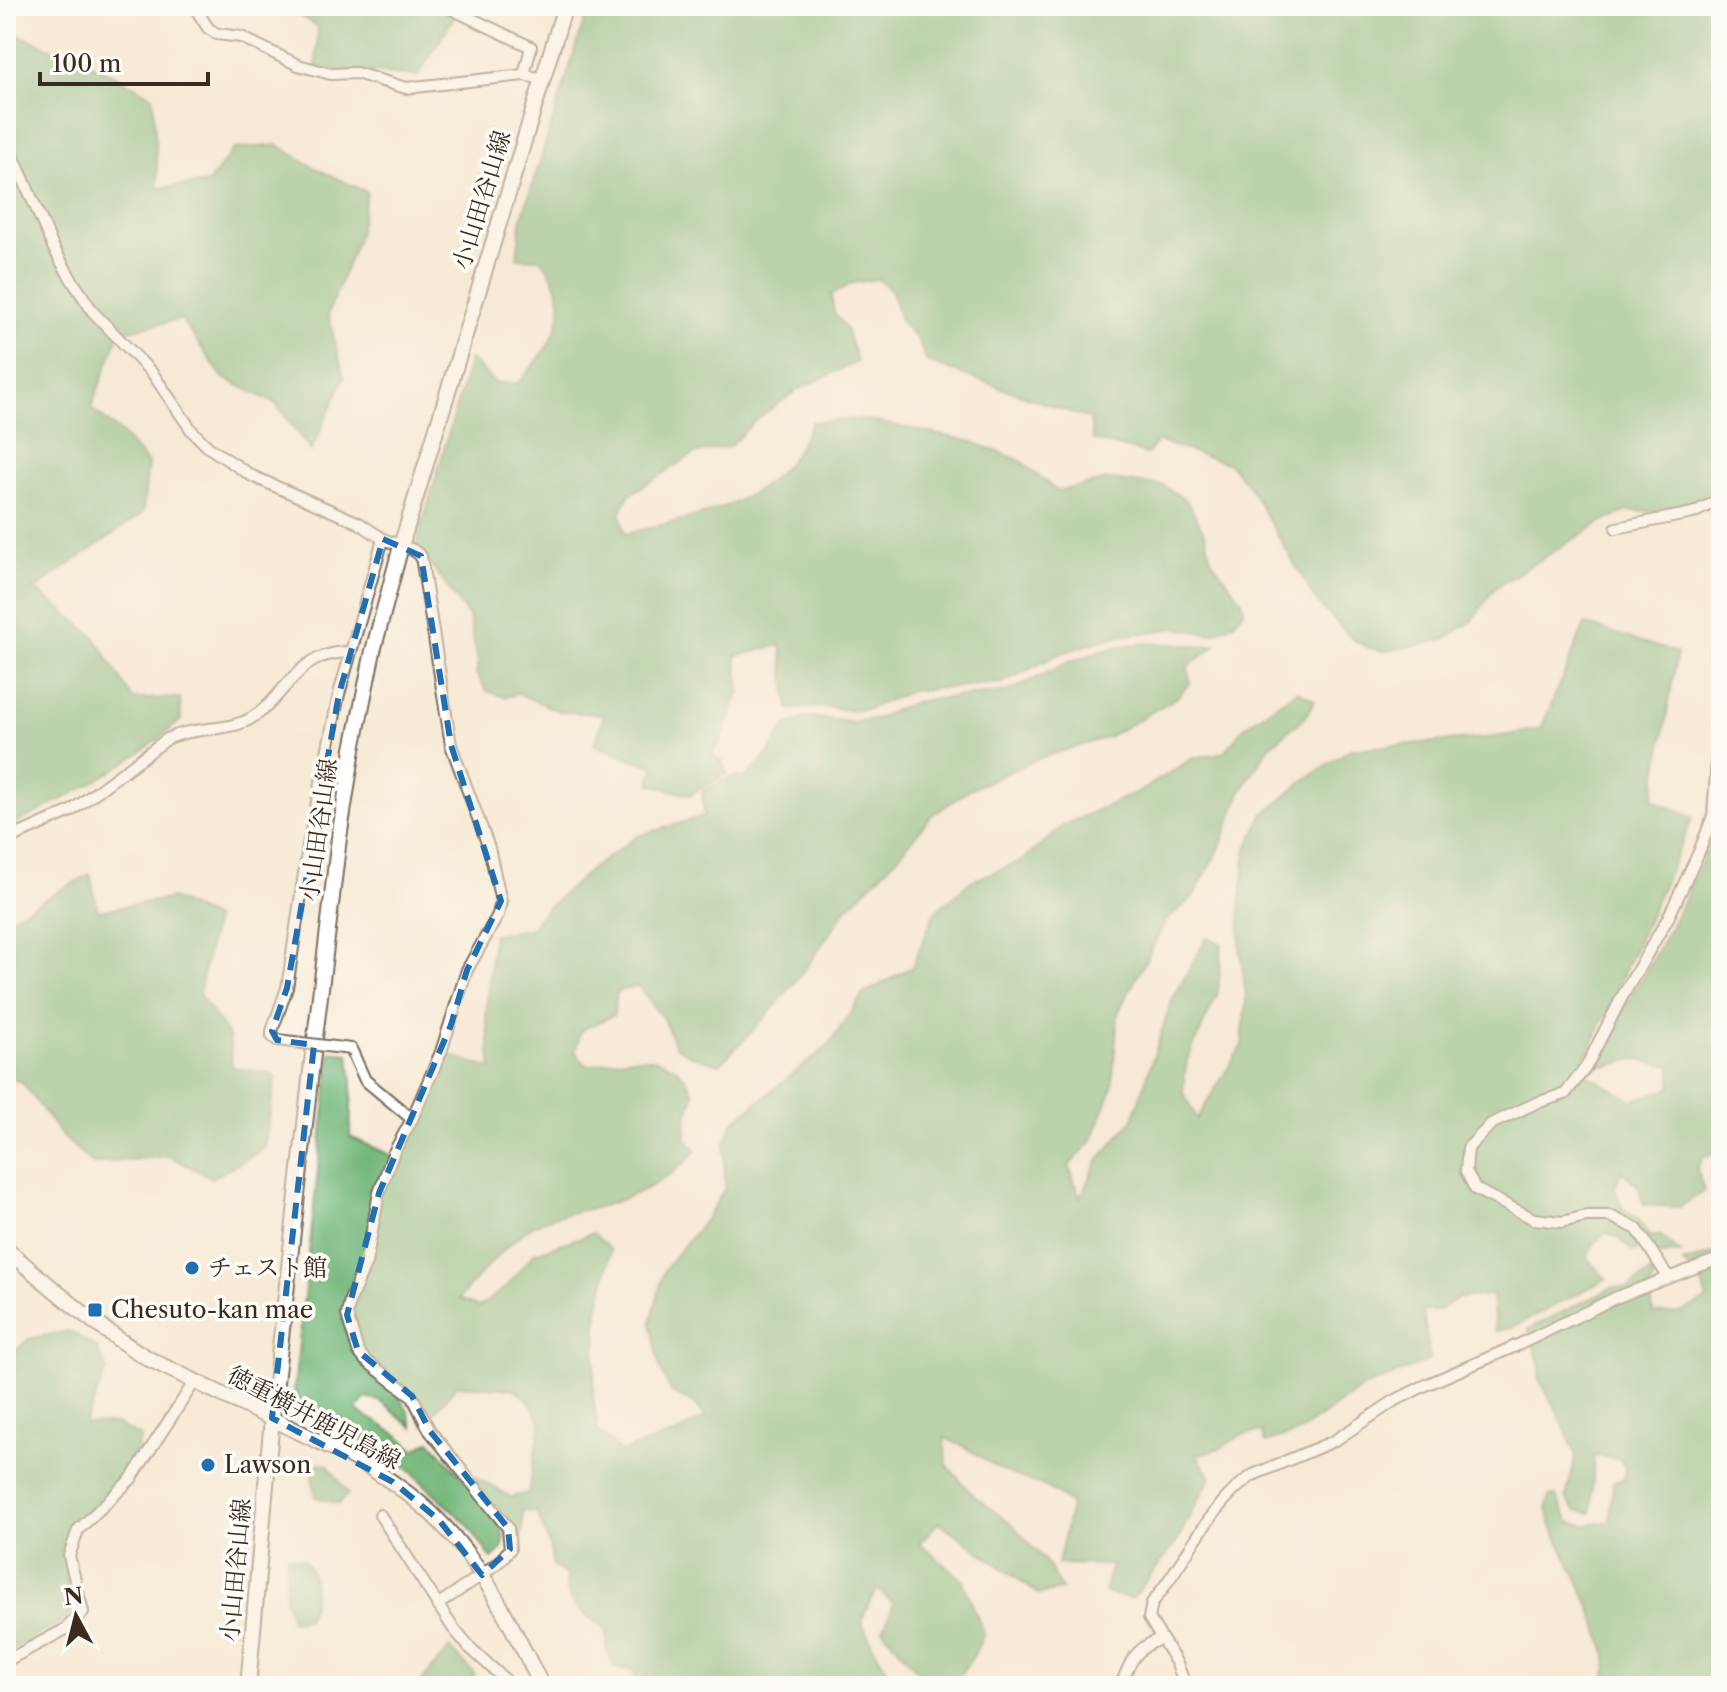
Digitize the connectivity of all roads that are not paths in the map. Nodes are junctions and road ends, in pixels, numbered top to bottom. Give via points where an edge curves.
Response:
1 (194, 6) edge
2 (445, 6) edge
3 (565, 6) edge
4 (524, 75) junction
5 (542, 79) junction
6 (6, 139) edge
7 (1721, 499) edge
8 (1616, 528) dead end
9 (383, 539) junction
10 (401, 546) junction
11 (350, 652) junction
12 (1721, 738) edge
13 (6, 840) edge
14 (412, 1119) junction
15 (6, 1249) edge
16 (1721, 1258) edge
17 (1668, 1277) junction
18 (195, 1381) junction
19 (272, 1418) junction
20 (380, 1515) dead end
21 (482, 1575) junction
22 (437, 1605) junction
23 (1160, 1639) junction
24 (6, 1661) edge
25 (248, 1686) edge
26 (512, 1686) edge
27 (542, 1686) edge
28 (1121, 1686) edge
29 (1186, 1686) edge

1 - 4 street via 217,34 241,37 298,65 331,74 356,73 406,88
2 - 4 street via 531,47
3 - 5 main road, 小山田谷山線
4 - 5 street
5 - 10 main road, 小山田谷山線
6 - 9 street via 70,277 93,312 153,374 192,431 252,476 359,523
7 - 8 street via 1693,513
9 - 10 street
9 - 11 street
10 - 14 street via 421,556 451,745 489,848 501,901 467,970 451,1025
10 - 19 main road, 小山田谷山線 via 364,695 339,838
11 - 13 street via 305,666 251,718 167,739 71,811
11 - 14 street, bridge via 308,846 287,988 272,1036 351,1049 365,1080
12 - 17 street via 1713,816 1699,852 1586,1067 1565,1094 1491,1124 1468,1148 1466,1171 1475,1189 1534,1219 1562,1222 1610,1216 1637,1229
14 - 21 street via 379,1193 348,1323 365,1360 412,1396 430,1431 508,1528 510,1549
15 - 18 main road, 徳重横井鹿児島線 via 126,1345
16 - 17 street
17 - 23 street via 1428,1384 1334,1441 1241,1483 1152,1603 1149,1618
18 - 19 main road, 徳重横井鹿児島線
18 - 24 street via 131,1479 78,1530 69,1556 83,1612 64,1630
19 - 21 main road, 徳重横井鹿児島線 via 393,1482 439,1520
19 - 25 main road, 小山田谷山線
20 - 22 street
21 - 22 street
21 - 27 main road, 徳重横井鹿児島線
22 - 26 street via 469,1647
23 - 28 street via 1145,1644 1131,1658
23 - 29 street

